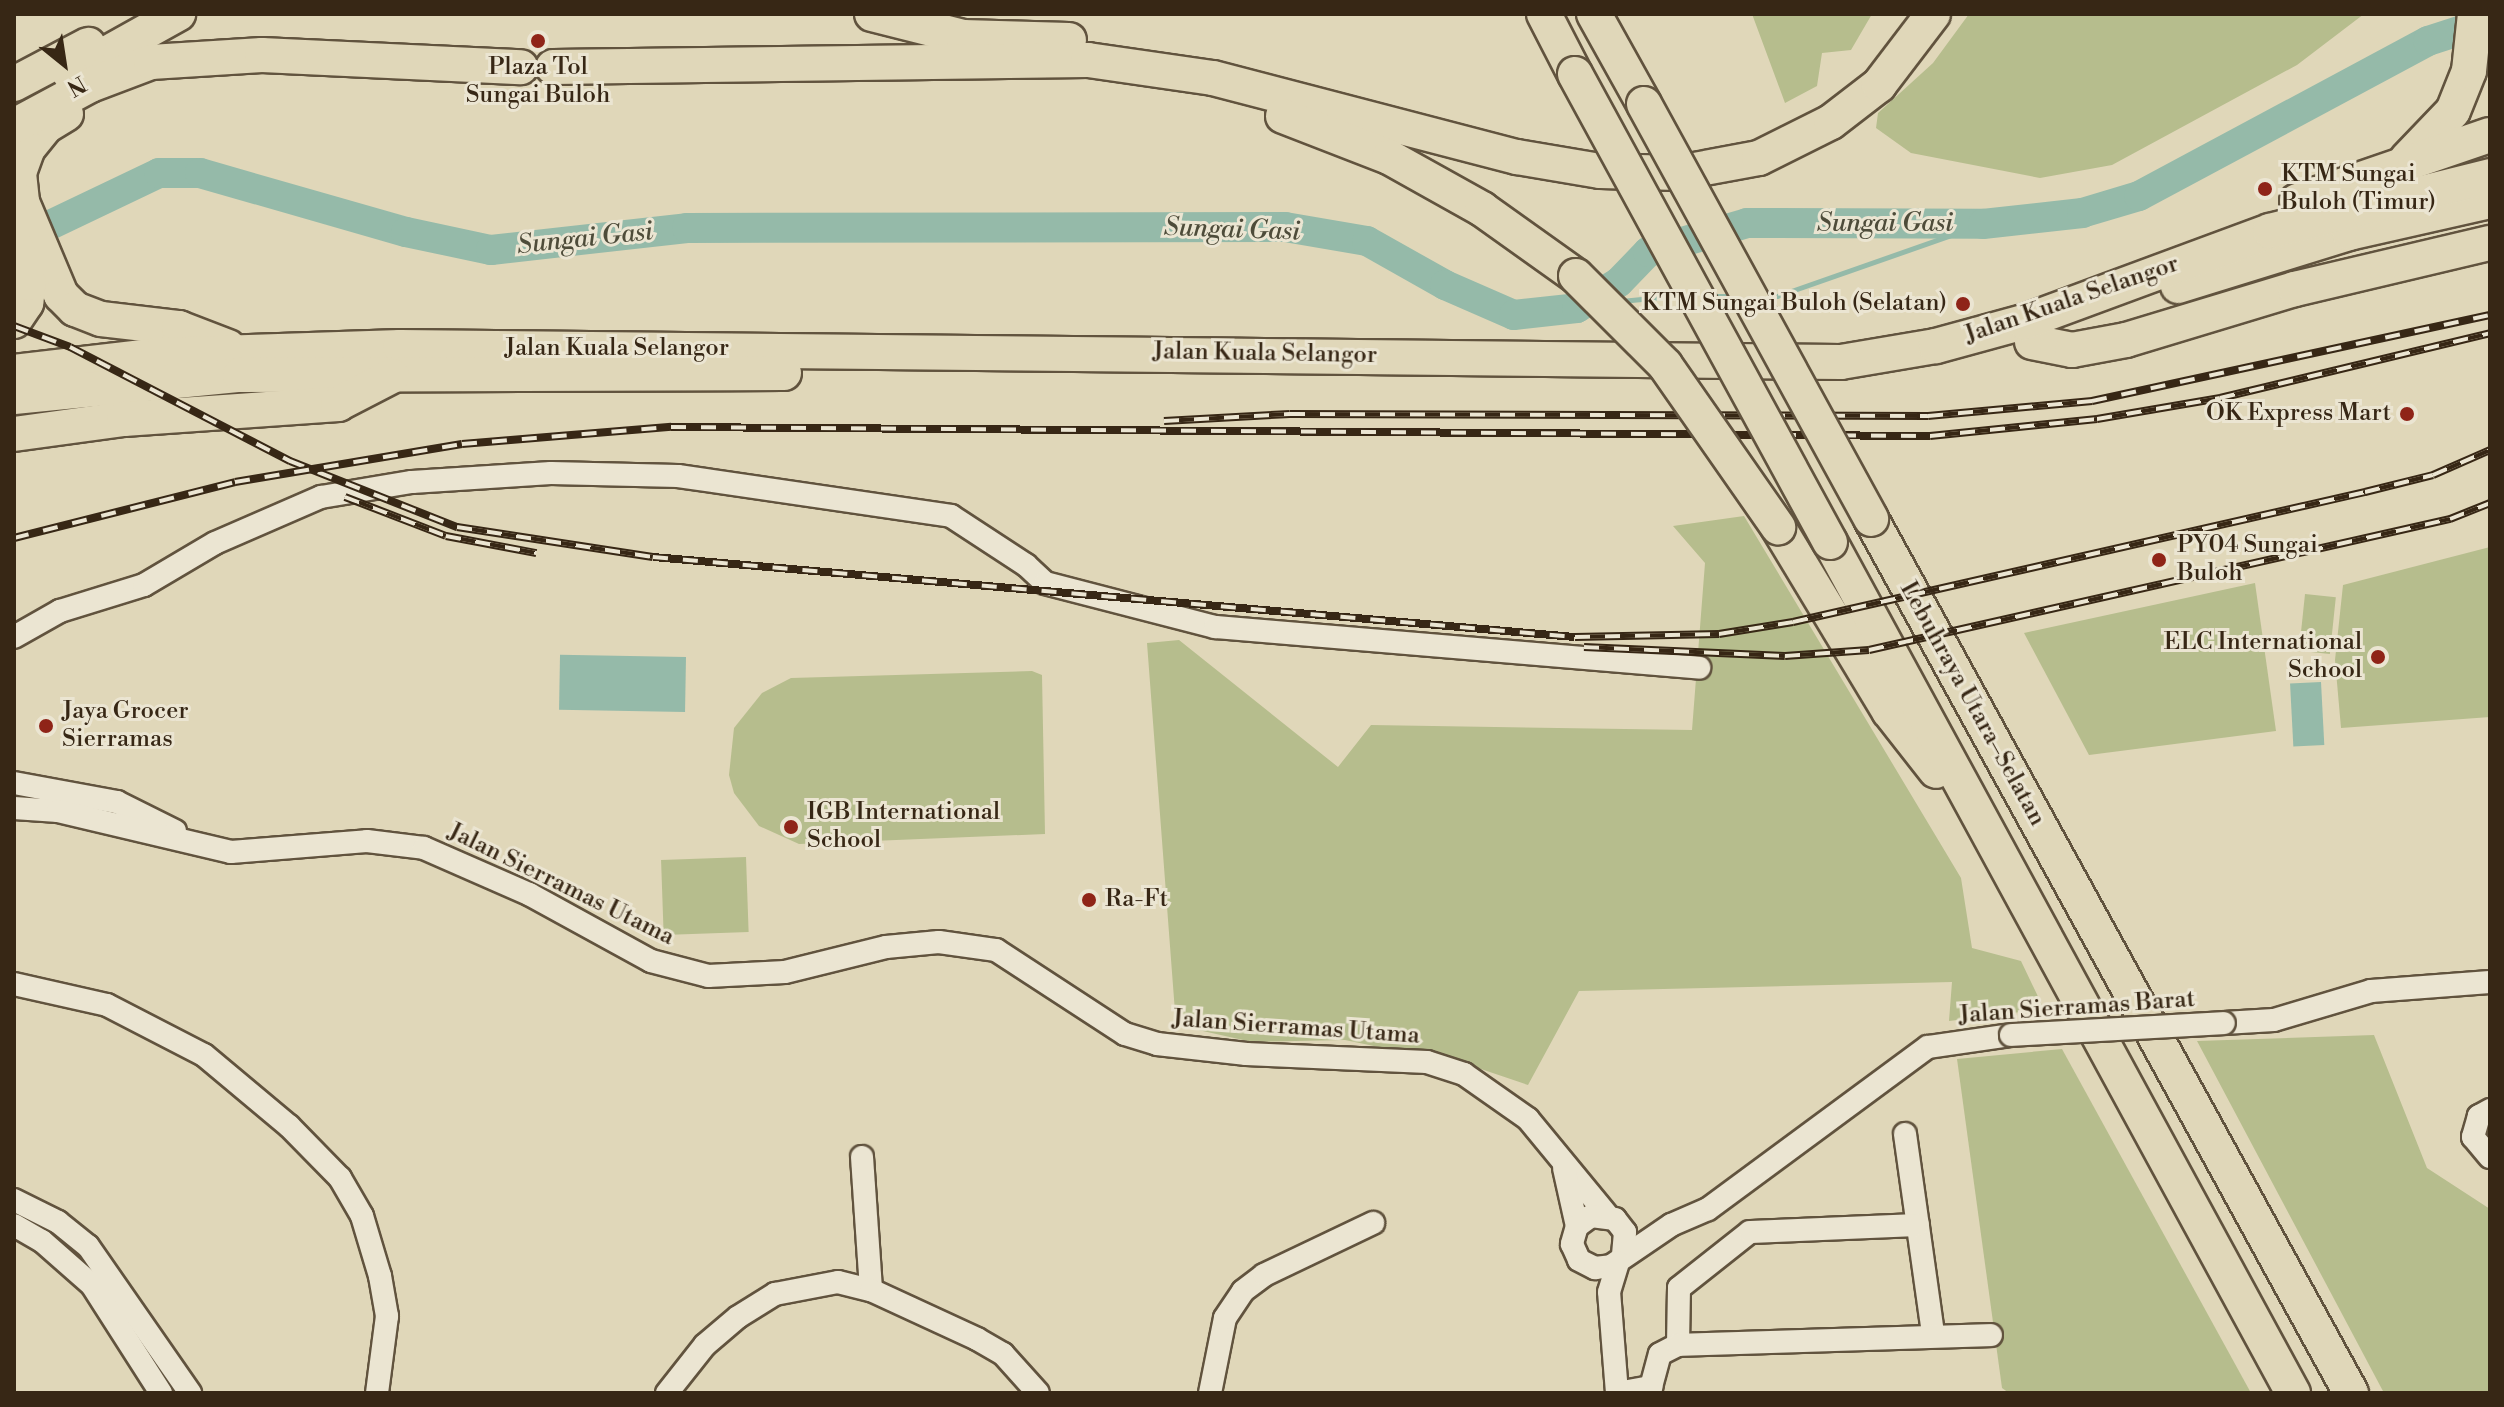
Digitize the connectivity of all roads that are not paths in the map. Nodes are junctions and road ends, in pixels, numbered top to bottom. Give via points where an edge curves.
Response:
1 (169, 14) edge
2 (178, 14) edge
3 (872, 14) edge
4 (985, 14) edge
5 (1031, 14) edge
6 (1544, 14) edge
7 (1594, 14) edge
8 (1620, 14) edge
9 (1909, 14) edge
10 (1933, 14) edge
11 (2475, 27) edge
12 (151, 62) junction
13 (994, 63) junction
14 (14, 84) edge
15 (1648, 96) junction
16 (14, 105) edge
17 (14, 126) edge
18 (2490, 135) edge
19 (2401, 165) junction
20 (2490, 176) edge
21 (2490, 201) edge
22 (14, 243) edge
23 (2490, 243) edge
24 (2221, 246) junction
25 (40, 280) junction
26 (14, 321) edge
27 (2032, 342) junction
28 (238, 351) junction
29 (14, 372) edge
30 (399, 373) junction
31 (14, 397) edge
32 (14, 434) edge
33 (14, 637) edge
34 (1699, 668) dead end
35 (14, 783) edge
36 (1974, 807) junction
37 (14, 808) edge
38 (185, 839) junction
39 (2490, 982) edge
40 (14, 984) edge
41 (2490, 1110) edge
42 (1905, 1134) dead end
43 (862, 1157) dead end
44 (2490, 1157) edge
45 (1563, 1166) junction
46 (14, 1200) edge
47 (1614, 1220) junction
48 (1373, 1223) dead end
49 (14, 1225) edge
50 (1671, 1225) junction
51 (1918, 1225) junction
52 (1577, 1226) junction
53 (1620, 1258) junction
54 (1586, 1265) junction
55 (871, 1290) junction
56 (1933, 1334) junction
57 (1991, 1335) dead end
58 (1678, 1345) junction
59 (1612, 1363) junction
60 (161, 1393) edge
61 (190, 1393) edge
62 (377, 1393) edge
63 (667, 1393) edge
64 (1038, 1393) edge
65 (1210, 1393) edge
66 (1617, 1393) edge
67 (2293, 1393) edge
68 (2351, 1393) edge

1 - 14 highway via 93,43
2 - 16 highway
3 - 9 highway via 963,37 1155,49 1484,132 1587,154 1652,161 1761,137 1799,119 1858,78
4 - 5 highway
6 - 36 highway, Lebuhraya Utara–Selatan, bridge
7 - 15 highway, Lebuhraya Utara–Selatan
8 - 15 highway
10 - 13 highway via 1879,85 1831,122 1759,158 1678,173 1600,171 1517,157 1213,78 1088,60
11 - 19 highway via 2453,111
12 - 13 highway via 262,55 537,67
12 - 17 highway via 90,85
12 - 25 highway via 46,126 28,148 19,173
13 - 36 highway, bridge via 1156,83 1270,110 1389,157 1482,209 1576,276 1665,365 1778,527 1889,711 1934,770
15 - 68 highway, Lebuhraya Utara–Selatan, bridge via 1700,207
18 - 19 highway
19 - 24 highway via 2274,209
20 - 24 highway, Jalan Kuala Selangor via 2342,210
21 - 27 highway, Jalan Kuala Selangor via 2279,253
22 - 25 highway
23 - 27 highway via 2295,289 2126,340 2072,350
24 - 28 highway, Jalan Kuala Selangor via 2024,322 1936,346 1841,362 1271,352
25 - 26 highway
25 - 28 highway via 75,309 101,319 179,328
27 - 30 highway, Jalan Kuala Selangor via 1939,368 1845,382 1688,385 1254,374
28 - 29 highway, Jalan Kuala Selangor
30 - 31 highway, Jalan Kuala Selangor via 224,376
30 - 32 highway via 338,404 124,419
33 - 34 street via 60,611 144,585 215,543 321,497 412,482 551,473 678,476 951,516 1045,583 1215,627
35 - 38 street, Jalan Sierramas Utama via 117,802 163,822
36 - 67 highway, Lebuhraya Utara–Selatan
37 - 38 street, Jalan Sierramas Utama via 58,811
38 - 45 street, Jalan Sierramas Utama via 231,852 367,841 424,848 529,894 651,961 708,976 785,972 886,947 939,942 996,950 1125,1034 1157,1044 1246,1054 1427,1062 1464,1074 1528,1119
39 - 50 street, Jalan Sierramas Barat, bridge via 2371,991 2274,1020 2011,1035 1928,1047 1708,1209
40 - 62 street via 107,1005 204,1055 289,1126 340,1178 362,1216 387,1316
41 - 44 street via 2479,1116 2473,1137
42 - 51 street
43 - 55 street
45 - 47 street, Jalan Sierramas Utama
45 - 52 street, Jalan Sierramas Utama
46 - 61 street via 58,1222 88,1246
47 - 50 street, Jalan Sierramas Barat
47 - 52 street via 1591,1216
47 - 53 street via 1627,1240
48 - 65 street via 1264,1275 1243,1291 1225,1318
49 - 60 street via 42,1241 92,1285
50 - 53 street, Jalan Sierramas Barat
51 - 56 street
51 - 58 street via 1750,1232 1679,1288
52 - 54 street via 1574,1252
53 - 54 street via 1604,1268
53 - 59 street via 1609,1292
54 - 59 street
55 - 63 street via 838,1282 775,1294 705,1345
55 - 64 street via 1003,1354
56 - 57 street
56 - 58 street
58 - 66 street via 1660,1354 1651,1387
59 - 66 street

